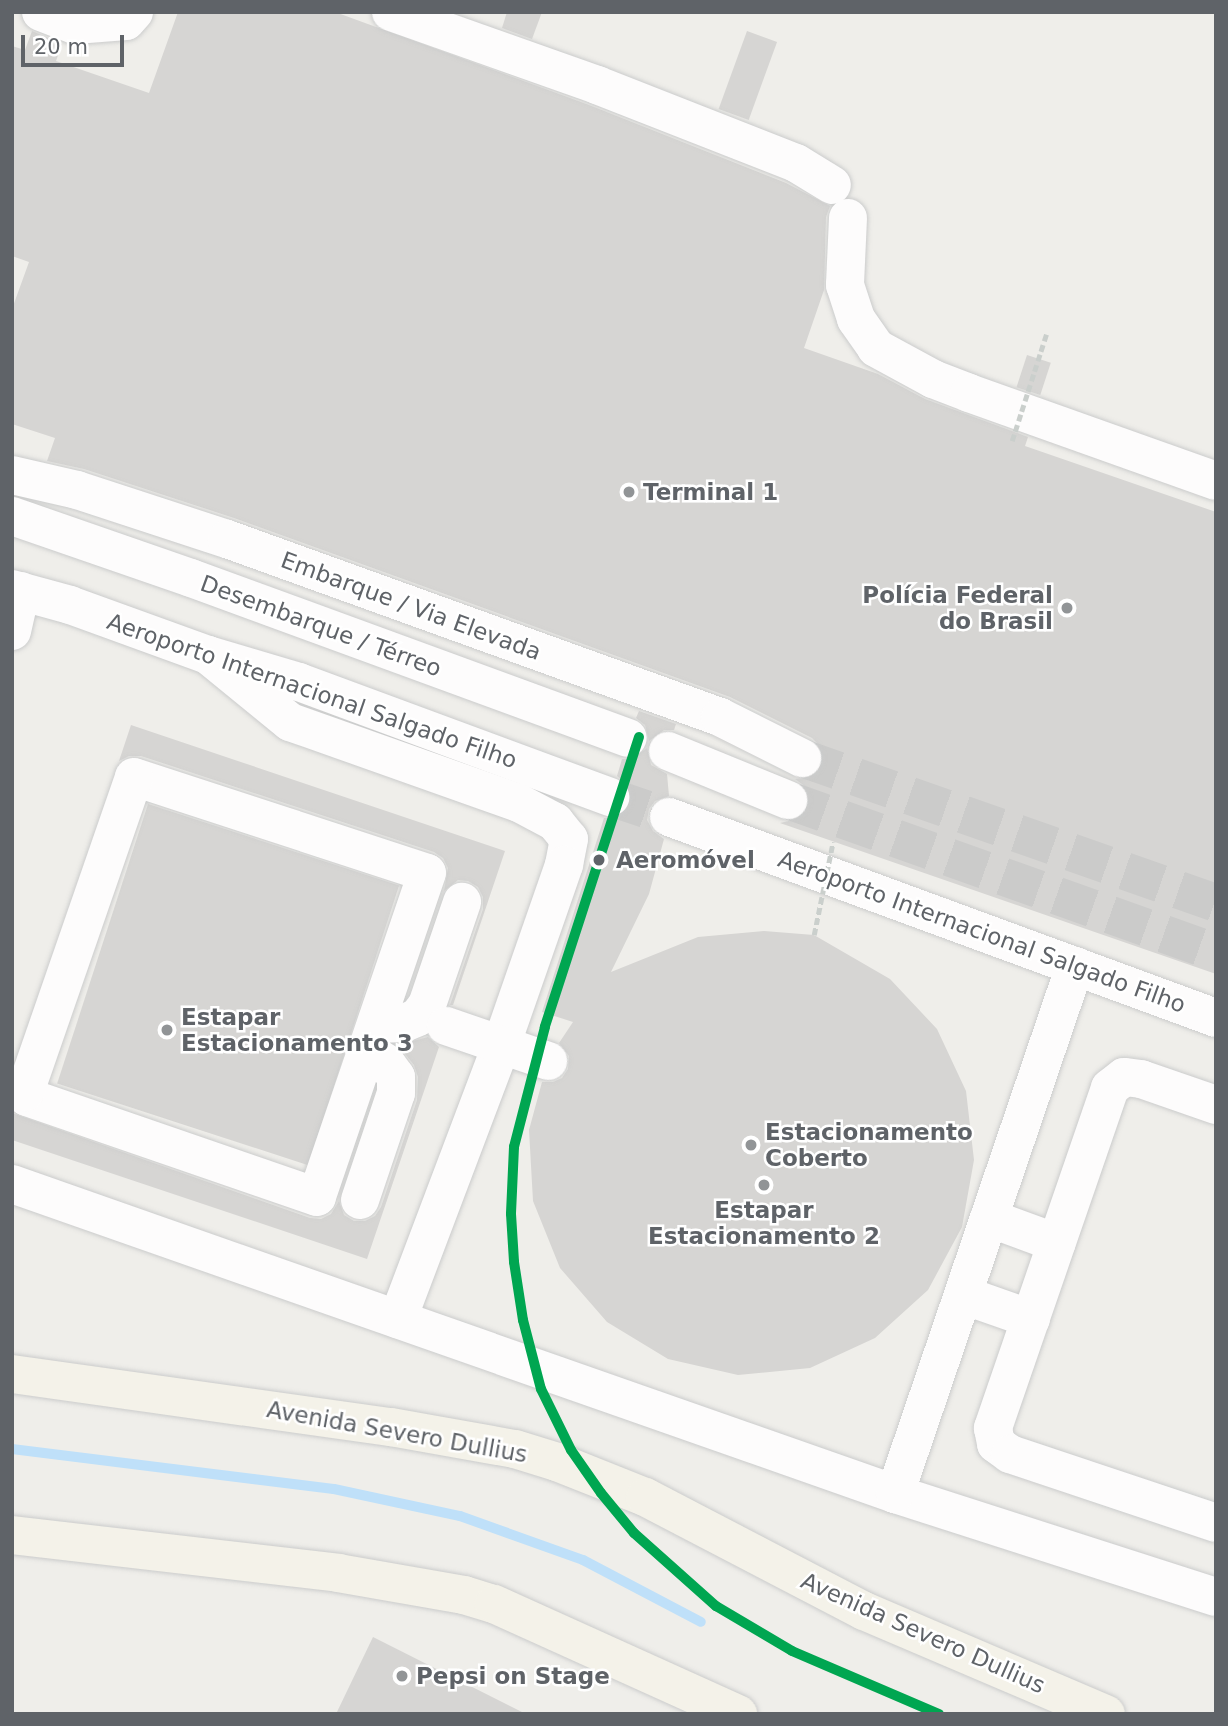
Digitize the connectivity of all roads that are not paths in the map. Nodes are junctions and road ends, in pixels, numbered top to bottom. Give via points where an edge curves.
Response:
1 (41, 12) edge
2 (134, 12) edge
3 (391, 12) edge
4 (12, 475) edge
5 (1216, 481) edge
6 (12, 516) edge
7 (14, 586) edge
8 (12, 631) edge
9 (208, 655) junction
10 (628, 738) dead end
11 (668, 751) dead end
12 (802, 758) tunnel mouth
13 (610, 797) tunnel mouth
14 (788, 800) tunnel mouth
15 (669, 817) tunnel mouth
16 (462, 902) dead end
17 (1075, 966) junction
18 (1216, 1018) edge
19 (446, 1027) dead end
20 (373, 1038) junction
21 (501, 1046) junction
22 (548, 1061) dead end
23 (1216, 1105) edge
24 (12, 1184) edge
25 (360, 1200) dead end
26 (978, 1227) junction
27 (1057, 1243) junction
28 (963, 1295) junction
29 (398, 1319) junction
30 (1031, 1319) junction
31 (12, 1374) edge
32 (895, 1494) junction
33 (1216, 1523) edge
34 (12, 1535) edge
35 (1216, 1597) edge
36 (738, 1714) edge
37 (1106, 1714) edge

1 - 2 street via 75,25 126,21
3 - 5 street via 783,158 840,201 845,285 856,319 876,348 933,379
4 - 12 street, Embarque / Via Elevada via 77,490 227,539 720,717
6 - 10 street, Desembarque / Térreo
7 - 8 street
7 - 9 street, Aeroporto Internacional Salgado Filho
9 - 13 street, Aeroporto Internacional Salgado Filho via 299,682
9 - 21 street via 290,722 519,803 555,821 569,839
11 - 14 street
15 - 17 street, Aeroporto Internacional Salgado Filho
16 - 20 street via 427,1005 418,1017
17 - 18 street, Aeroporto Internacional Salgado Filho
17 - 26 street
19 - 21 street
20 - 20 street via 317,1197 27,1097 130,781 139,777 427,873
20 - 25 street via 396,1077 396,1093
21 - 22 street
21 - 29 street
23 - 27 street via 1141,1079 1124,1077 1110,1088
24 - 29 street
26 - 27 street
26 - 28 street
27 - 30 street
28 - 30 street
28 - 32 street
29 - 32 street
30 - 33 street via 993,1429 996,1444 1010,1454
31 - 37 main road, Avenida Severo Dullius via 391,1427 547,1459 645,1497 864,1611
32 - 35 street
34 - 36 main road via 338,1573 464,1595 494,1604

